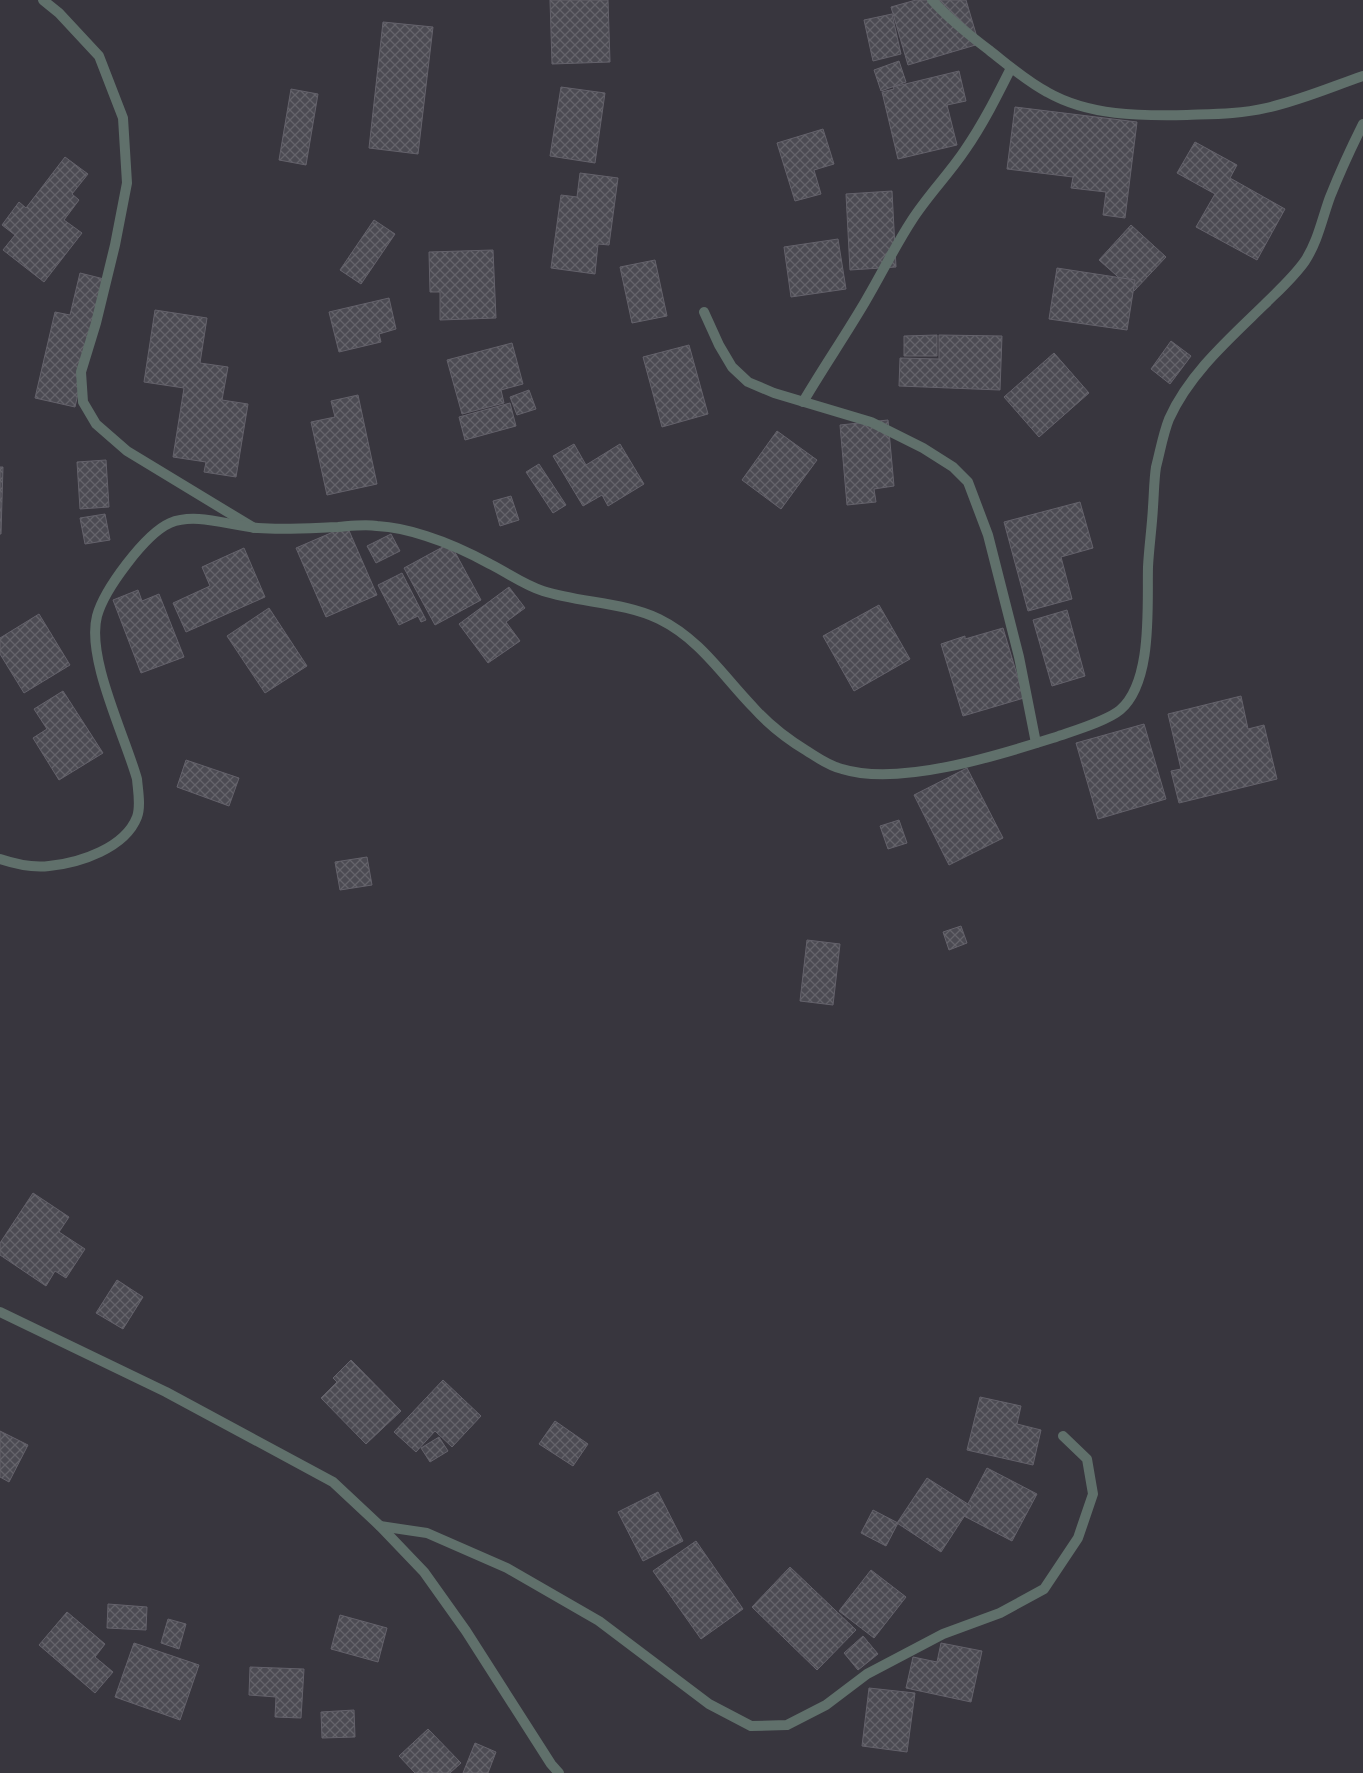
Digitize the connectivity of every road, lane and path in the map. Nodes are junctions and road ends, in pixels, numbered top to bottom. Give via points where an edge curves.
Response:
1 (43, 0) edge
2 (932, 0) edge
3 (1011, 68) junction
4 (1363, 76) edge
5 (1363, 124) edge
6 (704, 312) dead end
7 (803, 402) junction
8 (254, 528) junction
9 (1036, 743) junction
10 (0, 859) edge
11 (0, 1312) edge
12 (1063, 1436) dead end
13 (380, 1526) junction
14 (559, 1773) edge

1 - 8 street via 99,56 123,118 127,183 115,245 81,372 84,402 96,424 127,451
2 - 3 street
3 - 4 street via 1048,93 1083,107 1121,114 1229,114 1266,109
3 - 7 street via 980,128 913,218 854,322
5 - 9 street via 1329,200 1318,236 1304,261 1288,283 1208,361 1182,394 1167,424 1155,474 1146,652 1132,694 1121,710
6 - 7 street via 732,367 748,382
7 - 9 street via 871,422 923,448 968,482 988,535 1019,657
8 - 9 street via 374,525 404,530 452,547 537,590 619,606 659,619 694,642 778,732 836,768 858,773 914,772 1011,752
8 - 10 street via 192,519 174,521 156,531 134,554 112,585 97,616 98,663 137,779 137,817 126,836 107,850 49,866 17,864
11 - 13 street via 166,1392 333,1482
12 - 13 street via 1088,1459 1093,1494 1078,1538 1044,1589 1000,1613 943,1634 867,1674 826,1705 787,1725 751,1726 710,1704 600,1621 507,1568 427,1533
13 - 14 street via 430,1580

